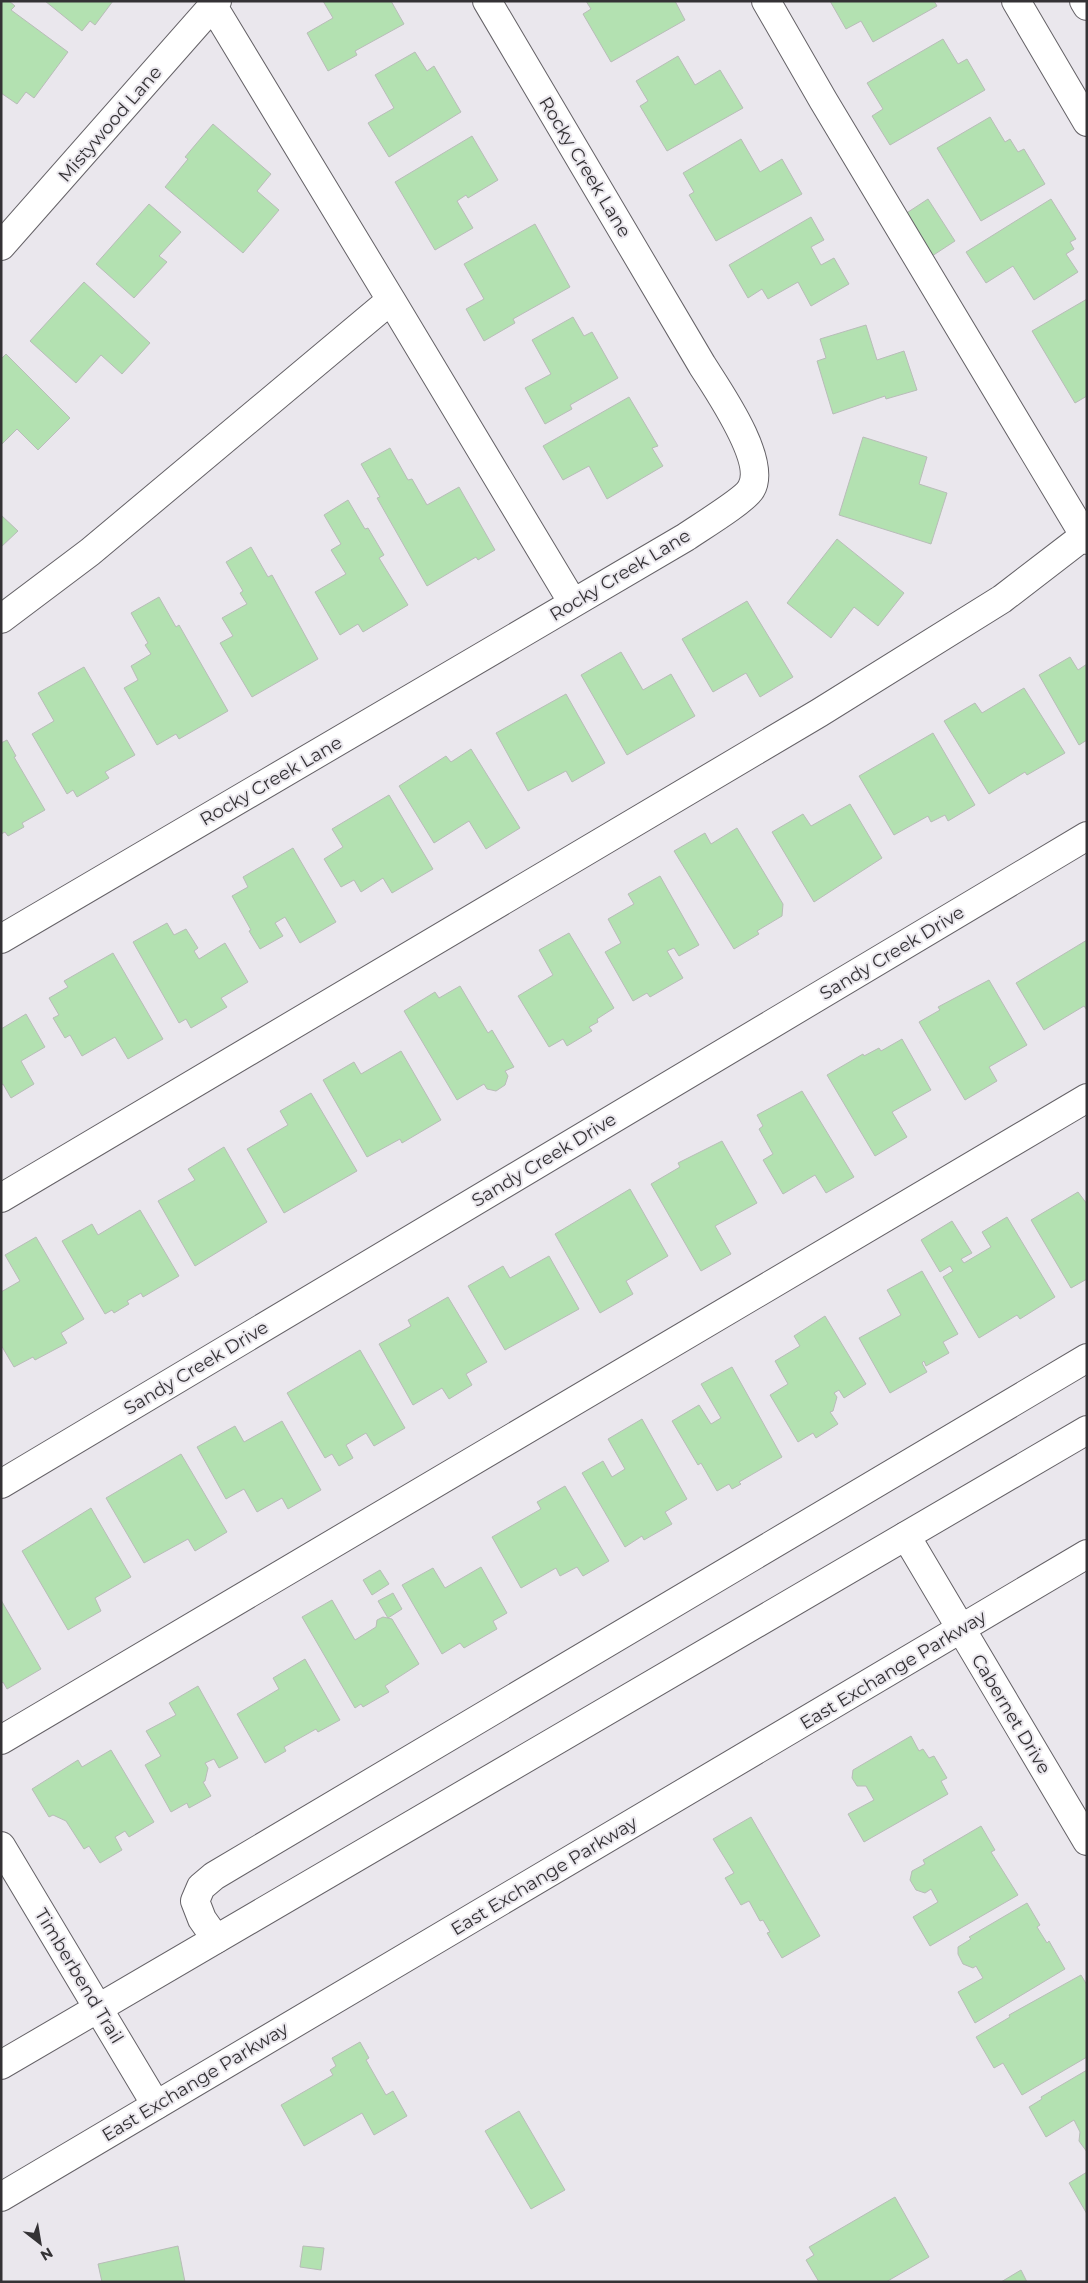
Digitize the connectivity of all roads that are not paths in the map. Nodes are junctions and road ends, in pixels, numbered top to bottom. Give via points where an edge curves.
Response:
1 (486, 1) edge
2 (766, 1) edge
3 (1016, 1) edge
4 (1084, 1) edge
5 (215, 3) edge
6 (1087, 6) edge
7 (1087, 122) edge
8 (1, 246) edge
9 (390, 300) junction
10 (1086, 538) edge
11 (573, 603) junction
12 (1, 619) edge
13 (1087, 836) edge
14 (1, 939) edge
15 (1087, 1098) edge
16 (1, 1198) edge
17 (1087, 1358) edge
18 (1087, 1430) edge
19 (1, 1484) edge
20 (906, 1536) junction
21 (1087, 1554) edge
22 (961, 1629) junction
23 (1, 1740) edge
24 (1087, 1840) edge
25 (1, 1846) edge
26 (216, 1938) junction
27 (98, 2008) junction
28 (1, 2065) edge
29 (156, 2105) junction
30 (1, 2197) edge

1 - 11 street, Rocky Creek Lane via 730,410 750,452 755,476 750,490 686,537
2 - 10 street via 822,100
3 - 7 street
4 - 6 street
5 - 8 street, Mistywood Lane
5 - 9 street
9 - 11 street
9 - 12 street via 90,552
10 - 16 street via 1002,598 819,713
11 - 14 street, Rocky Creek Lane
13 - 19 street, Sandy Creek Drive
15 - 23 street
17 - 26 street via 214,1876 201,1887 195,1901 202,1919
18 - 20 street
20 - 22 street, Cabernet Drive
20 - 26 street
21 - 22 street, East Exchange Parkway
22 - 24 street, Cabernet Drive
22 - 29 street, East Exchange Parkway
25 - 27 street, Timberbend Trail
26 - 27 street
27 - 28 street
27 - 29 street, Timberbend Trail
29 - 30 street, East Exchange Parkway

